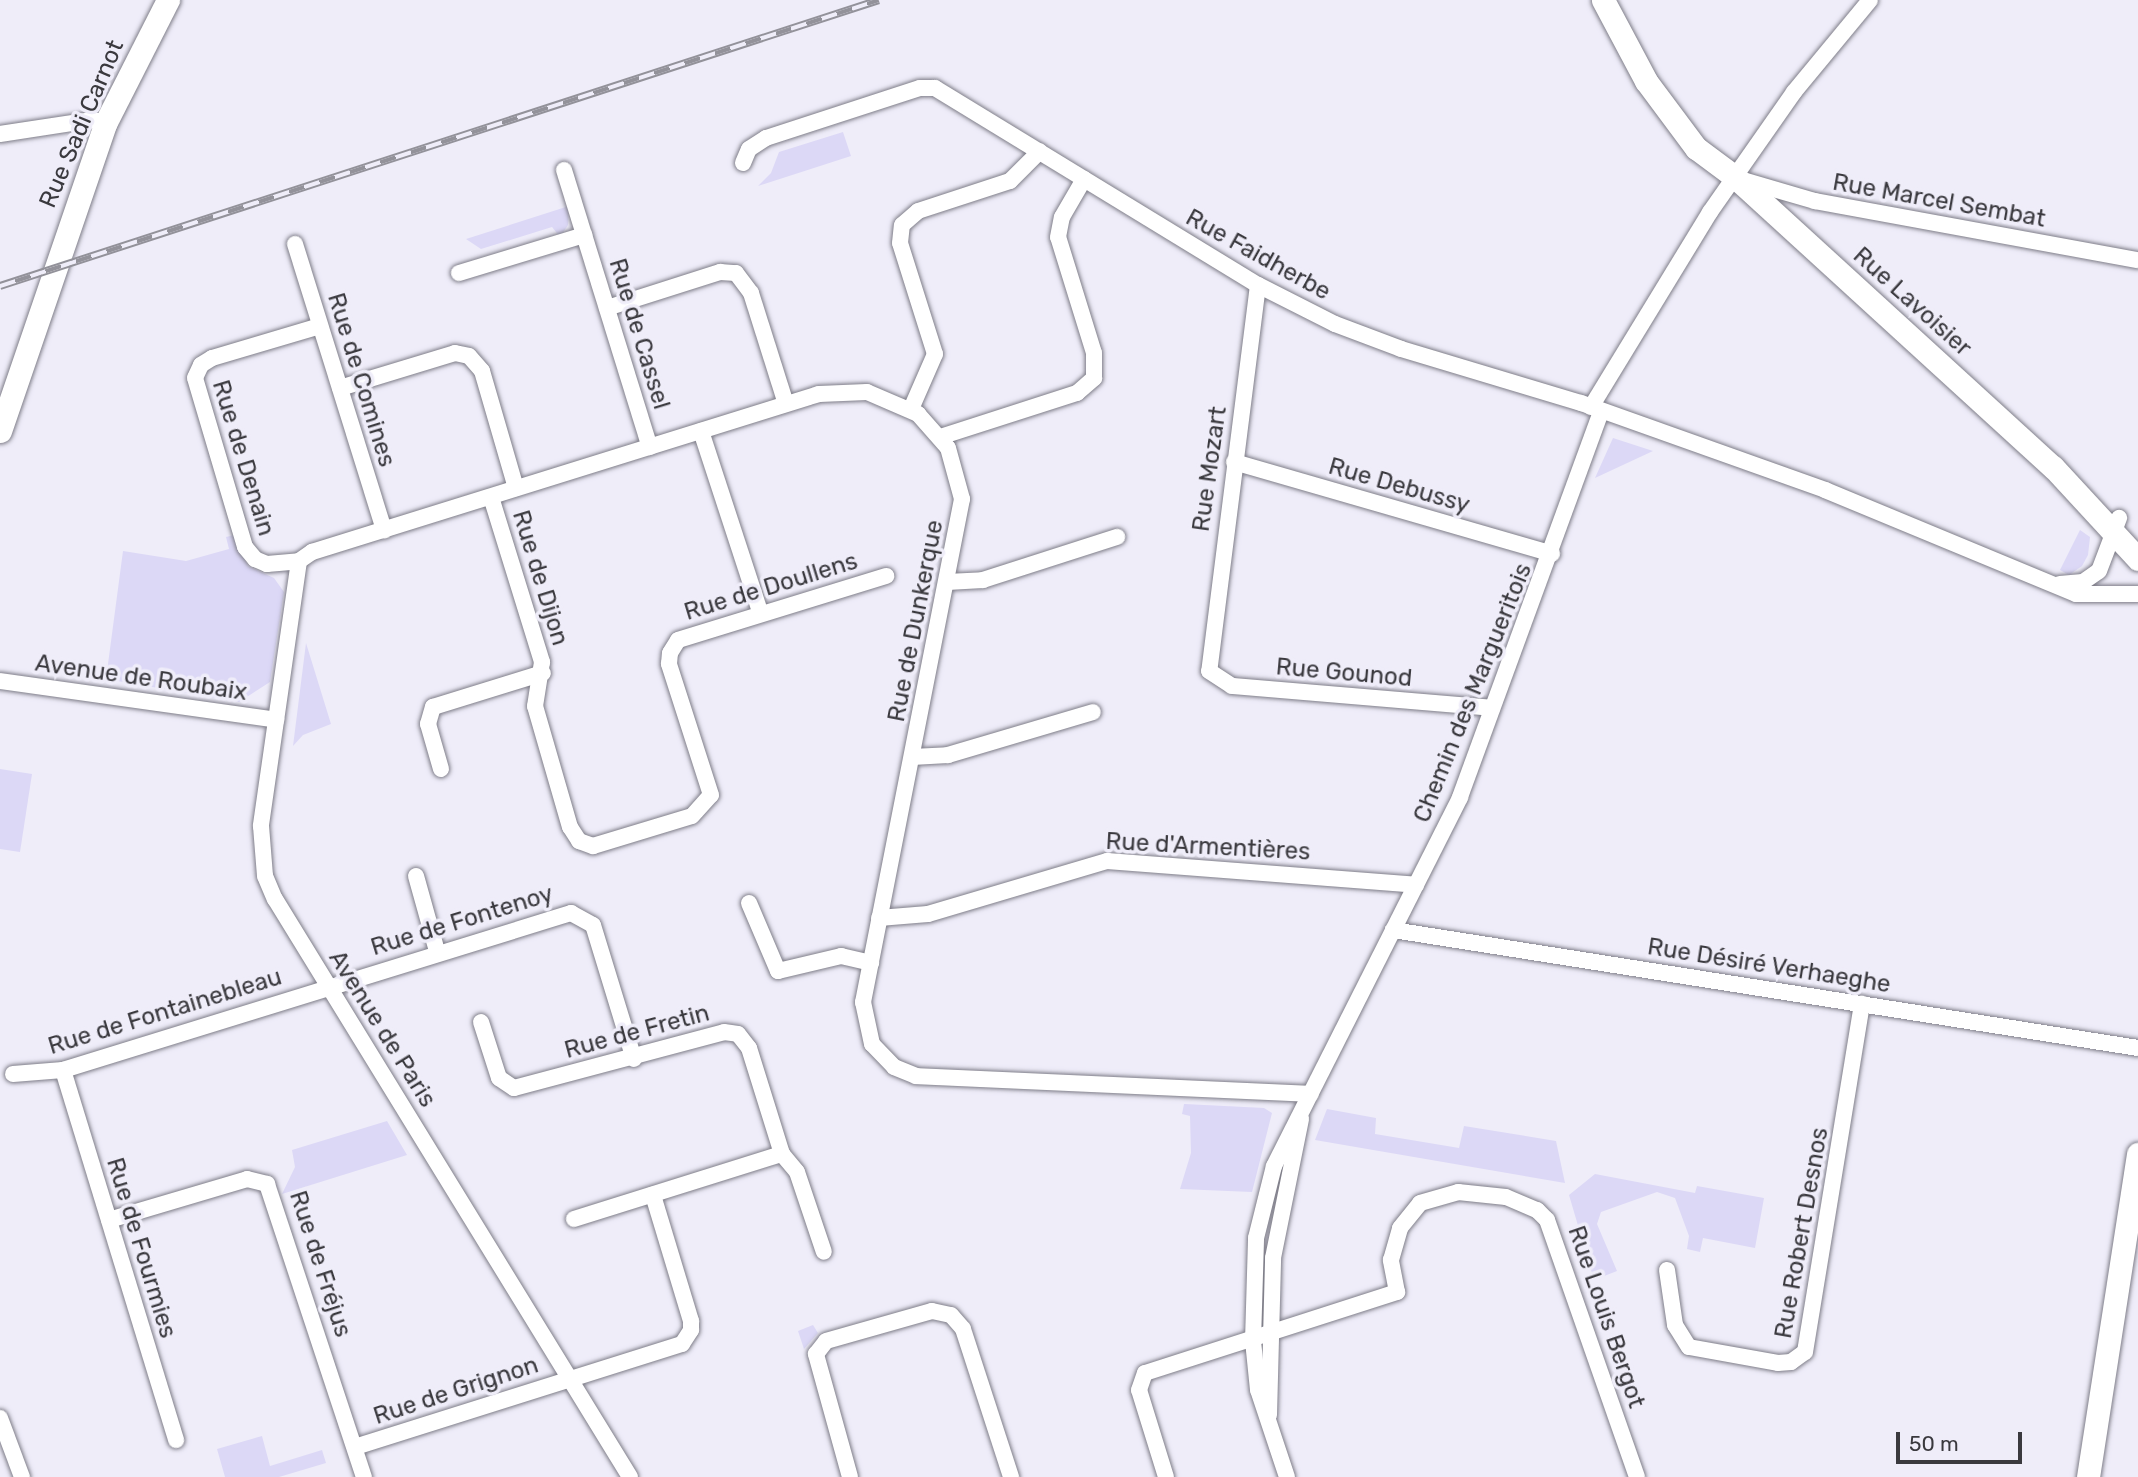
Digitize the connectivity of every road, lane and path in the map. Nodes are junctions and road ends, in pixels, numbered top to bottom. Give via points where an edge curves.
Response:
1 (168, 0) edge
2 (1603, 0) edge
3 (1618, 0) edge
4 (1870, 0) edge
5 (106, 122) junction
6 (0, 134) edge
7 (1040, 151) junction
8 (743, 163) dead end
9 (564, 170) dead end
10 (1735, 177) junction
11 (1084, 179) junction
12 (584, 235) junction
13 (295, 244) dead end
14 (2138, 260) edge
15 (459, 273) dead end
16 (1258, 285) junction
17 (607, 308) junction
18 (320, 326) junction
19 (340, 388) junction
20 (786, 404) junction
21 (911, 409) junction
22 (1596, 409) junction
23 (0, 431) edge
24 (701, 431) junction
25 (940, 437) junction
26 (650, 447) junction
27 (1234, 462) junction
28 (516, 488) junction
29 (491, 497) junction
30 (2118, 527) edge
31 (384, 530) junction
32 (1117, 537) dead end
33 (2138, 547) edge
34 (1552, 554) junction
35 (2138, 559) edge
36 (299, 561) junction
37 (886, 576) dead end
38 (947, 582) junction
39 (2050, 582) junction
40 (2138, 594) edge
41 (760, 612) junction
42 (1208, 659) joint
43 (543, 673) junction
44 (0, 681) edge
45 (1492, 708) junction
46 (1093, 712) dead end
47 (276, 720) junction
48 (912, 757) junction
49 (441, 769) dead end
50 (416, 876) dead end
51 (1416, 885) junction
52 (749, 903) dead end
53 (879, 918) junction
54 (1393, 930) junction
55 (437, 951) junction
56 (871, 963) junction
57 (328, 986) junction
58 (1862, 1004) junction
59 (481, 1022) dead end
60 (2138, 1048) edge
61 (634, 1059) junction
62 (62, 1070) junction
63 (13, 1074) dead end
64 (1311, 1094) junction
65 (1301, 1113) junction
66 (782, 1154) junction
67 (2138, 1154) edge
68 (653, 1195) junction
69 (574, 1219) dead end
70 (109, 1220) junction
71 (824, 1252) dead end
72 (1667, 1270) dead end
73 (1271, 1335) junction
74 (1253, 1341) junction
75 (571, 1379) junction
76 (1268, 1417) junction
77 (0, 1418) edge
78 (176, 1440) dead end
79 (355, 1447) junction
80 (22, 1477) edge
81 (364, 1477) edge
82 (630, 1477) edge
83 (850, 1477) edge
84 (1011, 1477) edge
85 (1166, 1477) edge
86 (1287, 1477) edge
87 (1637, 1477) edge
88 (2088, 1477) edge

1 - 5 main road, Rue Sadi Carnot
2 - 10 main road, Rue Lavoisier via 1646,81 1678,128
3 - 10 main road, Rue Lavoisier via 1674,103
4 - 10 street, Chemin des Margueritois via 1794,92
5 - 6 street
5 - 23 main road, Rue Sadi Carnot
7 - 8 street, Rue Faidherbe via 928,87 761,139
7 - 11 street, Rue Faidherbe
7 - 21 street via 1010,181 918,211 902,225 900,243 935,354
9 - 12 street, Rue de Cassel
10 - 14 street, Rue Marcel Sembat via 1801,199
10 - 22 street, Chemin des Margueritois via 1661,286
10 - 30 main road, Rue Lavoisier
11 - 16 street, Rue Faidherbe
11 - 25 street via 1062,217 1058,237 1094,353 1094,378 1077,393
12 - 15 street, Rue de Cassel
12 - 17 street, Rue de Cassel
13 - 18 street, Rue de Comines
16 - 22 street, Rue Faidherbe via 1370,338
16 - 27 street, Rue Mozart
17 - 20 street via 720,272 736,273 751,293
17 - 26 street, Rue de Cassel
18 - 19 street, Rue de Comines
18 - 36 street, Rue de Denain via 212,358 201,365 195,378 247,552 267,564
19 - 28 street via 455,353 469,356 482,371
19 - 31 street, Rue de Comines
20 - 21 street, Rue de Dunkerque via 855,390
20 - 24 street, Rue de Dunkerque
21 - 25 street, Rue de Dunkerque
22 - 34 street, Chemin des Margueritois
22 - 39 street, Rue Faidherbe via 1872,508
24 - 26 street, Rue de Dunkerque
24 - 41 street
25 - 38 street, Rue de Dunkerque via 953,458 961,499
26 - 28 street, Rue de Dunkerque
27 - 34 street, Rue Debussy
27 - 42 street, Rue Mozart
28 - 29 street, Rue de Dunkerque
29 - 31 street, Rue de Dunkerque
29 - 43 street, Rue de Dijon
30 - 33 main road, Rue Lavoisier
30 - 35 main road, Rue Lavoisier
30 - 39 street via 2104,563 2092,577 2075,584
31 - 36 street, Rue de Dunkerque via 312,552
32 - 38 street via 983,580
34 - 45 street, Chemin des Margueritois
36 - 47 street, Avenue de Paris
37 - 41 street, Rue de Doullens
38 - 48 street, Rue de Dunkerque
39 - 40 street, Rue Faidherbe via 2082,595
41 - 43 street, Rue de Doullens via 688,635 672,648 669,664 711,787 706,806 692,816 593,846 579,841 535,706
42 - 45 street, Rue Gounod via 1213,677 1232,686
43 - 49 street via 433,707 428,724
44 - 47 street, Avenue de Roubaix
45 - 51 street, Chemin des Margueritois via 1460,797
46 - 48 street via 948,755
47 - 57 street, Avenue de Paris via 261,826 263,864 275,899
48 - 53 street, Rue de Dunkerque
50 - 55 street
51 - 53 street, Rue d'Armentières via 1107,861 928,914
51 - 54 street, Chemin des Margueritois
52 - 56 street via 778,971 841,956
53 - 56 street, Rue de Dunkerque
54 - 58 street, Rue Désiré Verhaeghe
54 - 64 street, Chemin des Margueritois
55 - 57 street, Rue de Fontenoy
55 - 61 street, Rue de Fontenoy via 559,915 580,915 593,925
56 - 64 street, Rue de Dunkerque via 863,1002 869,1037 887,1062 908,1074
57 - 62 street, Rue de Fontainebleau
57 - 75 street, Avenue de Paris
58 - 60 street, Rue Désiré Verhaeghe
58 - 72 street, Rue Robert Desnos via 1805,1352 1785,1363 1689,1347 1675,1325
59 - 61 street, Rue de Fretin via 499,1078 514,1087
61 - 66 street, Rue de Fretin via 724,1032 738,1034 749,1048
62 - 63 street, Rue de Fontainebleau
62 - 70 street, Rue de Fourmies
64 - 65 street, Chemin des Margueritois
65 - 73 street via 1273,1258
65 - 74 street, Chemin des Margueritois via 1274,1166 1256,1238
66 - 68 street
66 - 71 street, Rue de Fretin via 797,1172
67 - 88 main road
68 - 69 street
68 - 75 street, Rue de Grignon via 691,1330 674,1348
70 - 78 street, Rue de Fourmies
70 - 79 street, Rue de Fréjus via 247,1179 267,1184
73 - 74 street, Rue Louis Bergot
73 - 76 street
73 - 87 street, Rue Louis Bergot via 1397,1292 1393,1245 1409,1214 1430,1198 1471,1192 1524,1203 1537,1210 1555,1232
74 - 76 street, Chemin des Margueritois via 1258,1390
74 - 85 street, Rue Louis Bergot via 1150,1370 1142,1377 1139,1390
75 - 79 street, Rue de Grignon
75 - 82 street, Avenue de Paris
76 - 86 street, Chemin des Margueritois
77 - 80 street
79 - 81 street, Rue de Fréjus
83 - 84 street via 816,1354 826,1342 932,1311 951,1315 963,1329

